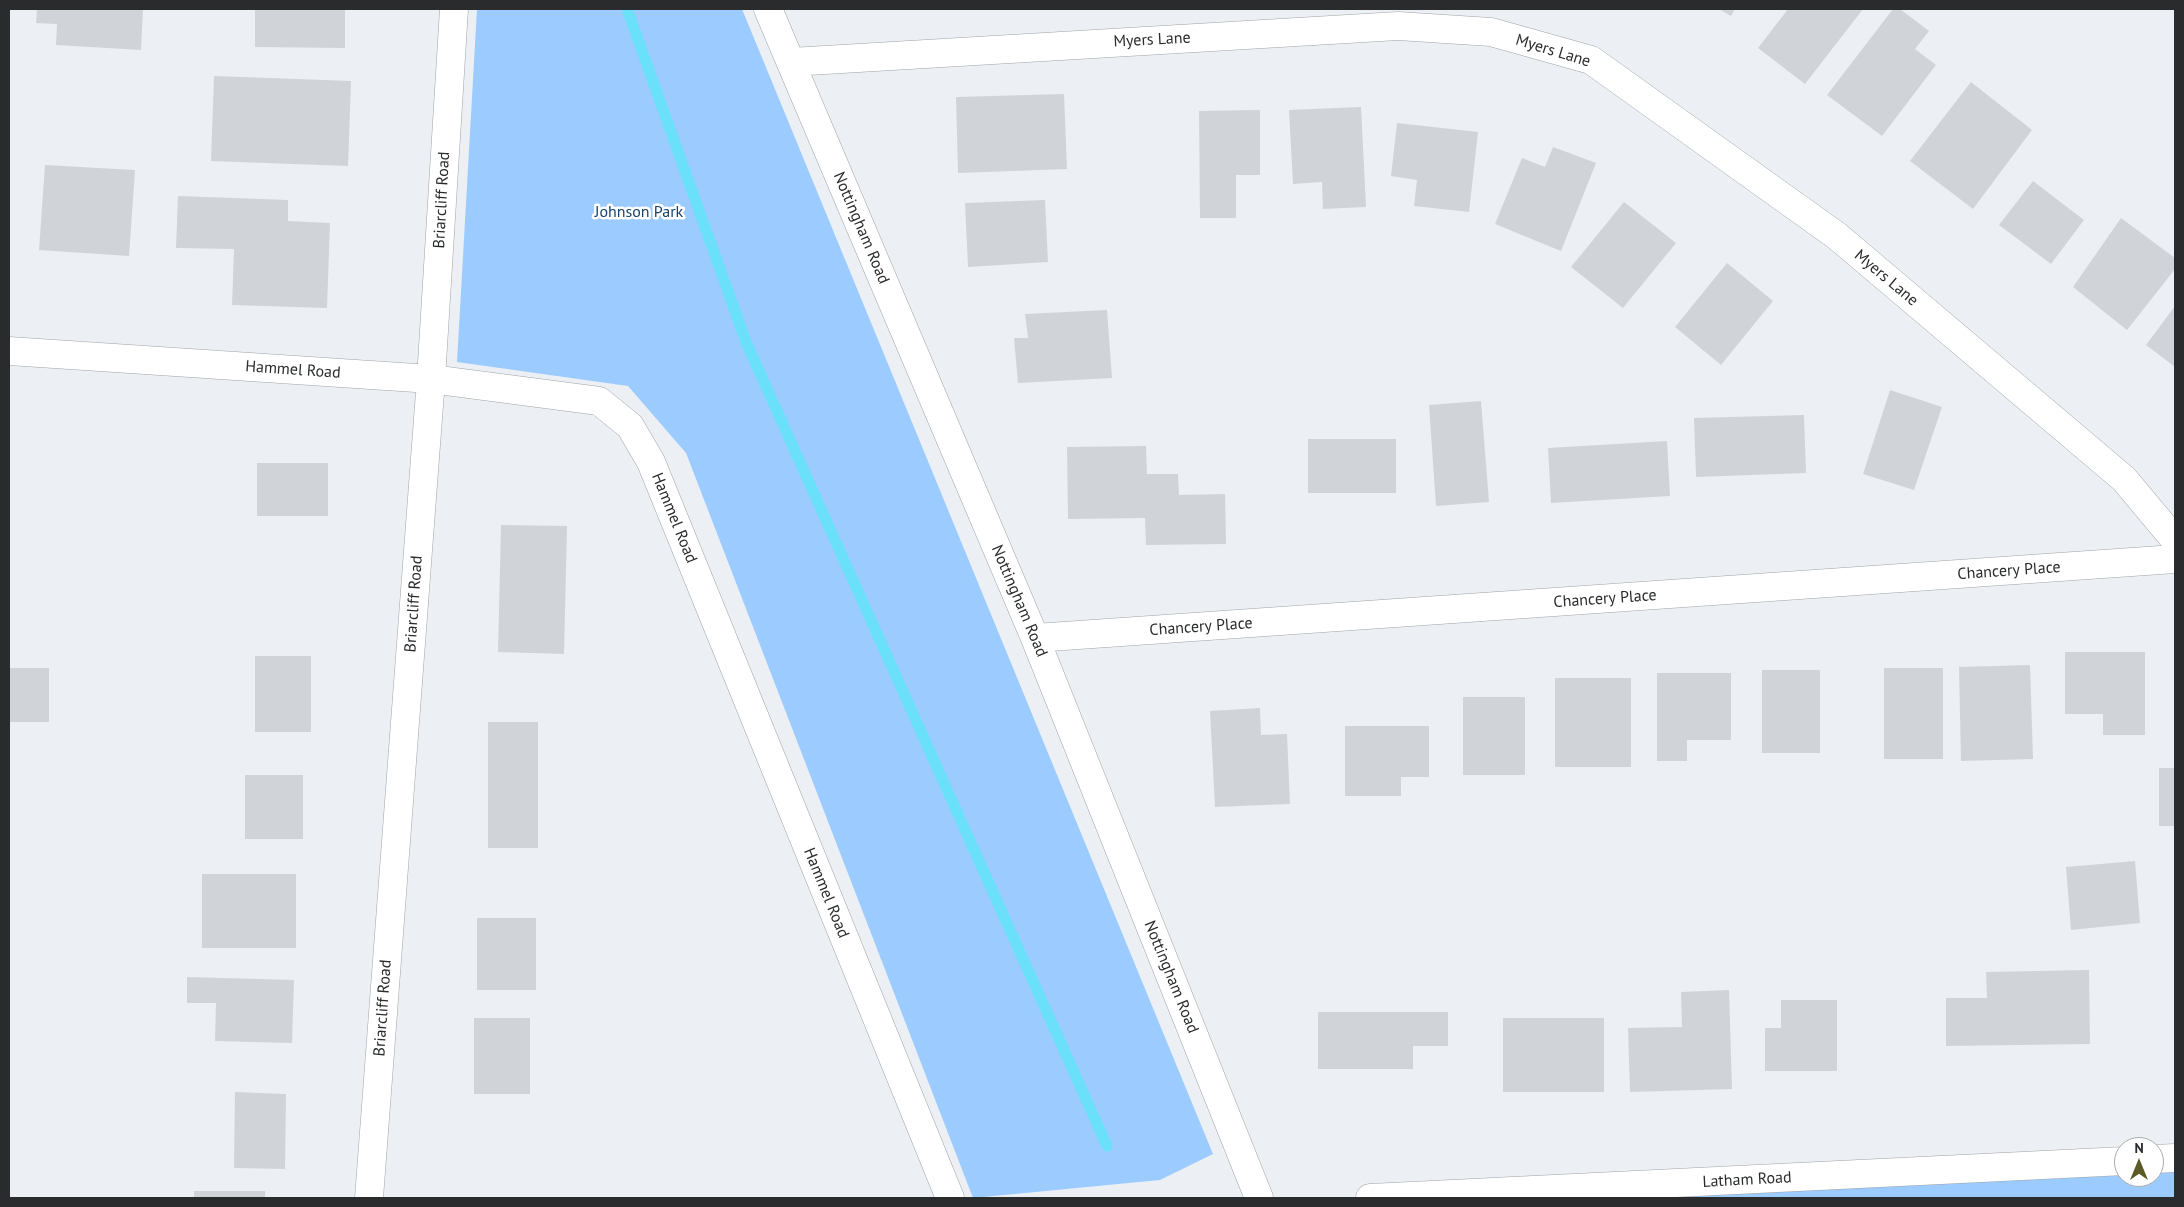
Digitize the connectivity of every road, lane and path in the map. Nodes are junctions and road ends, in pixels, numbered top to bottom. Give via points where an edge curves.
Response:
1 (454, 9) edge
2 (768, 9) edge
3 (791, 62) junction
4 (9, 351) edge
5 (431, 379) junction
6 (2175, 540) edge
7 (2175, 560) edge
8 (1035, 638) junction
9 (2114, 1161) edge
10 (369, 1198) edge
11 (950, 1198) edge
12 (1260, 1198) edge
13 (1370, 1198) edge

1 - 5 street, Briarcliff Road
2 - 3 street, Nottingham Road
3 - 6 street, Myers Lane via 1398,26 1491,32 1591,60 1837,236 2124,479
3 - 8 street, Nottingham Road
4 - 5 street, Hammel Road
5 - 10 street, Briarcliff Road
5 - 11 street, Hammel Road via 599,401 630,426 651,462
7 - 8 street, Chancery Place
8 - 12 street, Nottingham Road
9 - 13 street, Latham Road

